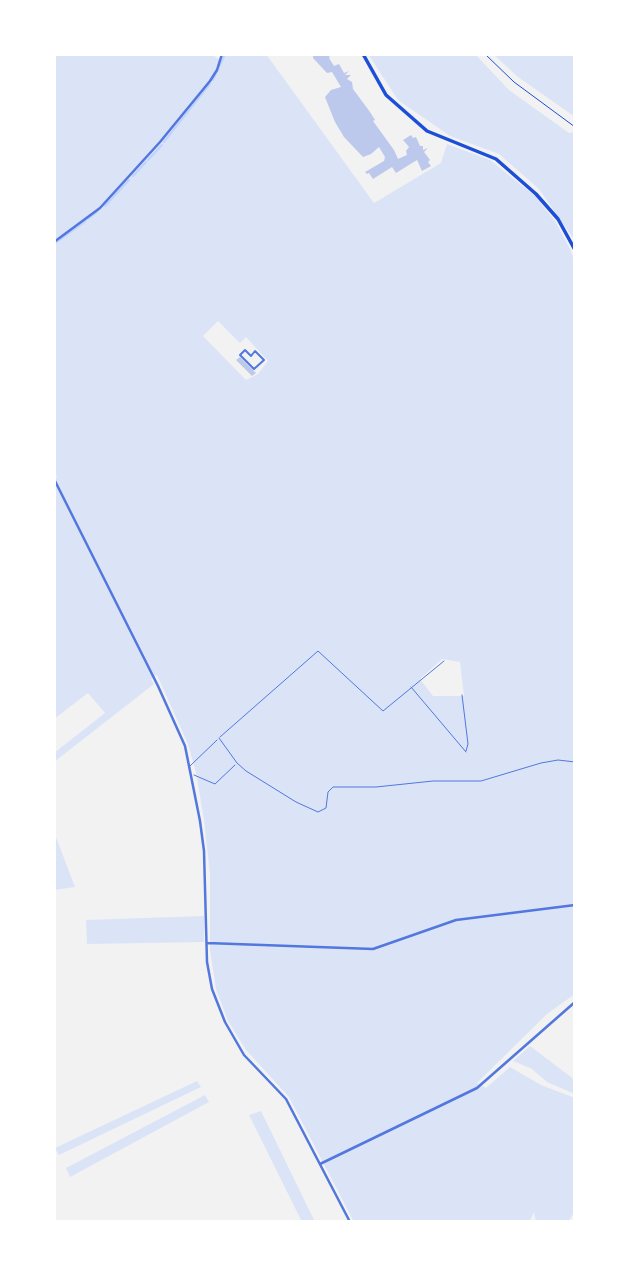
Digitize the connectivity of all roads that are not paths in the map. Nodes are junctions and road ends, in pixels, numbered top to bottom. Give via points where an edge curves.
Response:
1 (219, 54) edge
2 (363, 54) edge
3 (54, 242) edge
4 (575, 250) edge
5 (264, 360) joint
6 (54, 479) edge
7 (444, 661) dead end
8 (411, 687) junction
9 (462, 695) dead end
10 (219, 738) junction
11 (575, 762) edge
12 (237, 763) junction
13 (190, 767) junction
14 (191, 775) junction
15 (575, 905) edge
16 (207, 943) junction
17 (575, 1002) edge
18 (320, 1164) junction
19 (351, 1222) edge

1 - 3 street via 210,81 161,141 100,208
2 - 4 main road via 386,95 427,131 496,159 536,194 558,219
5 - 5 street via 255,351 250,356 245,350 240,355 254,369
6 - 13 street via 159,686
7 - 8 lane
8 - 9 lane via 466,752
8 - 10 lane via 383,711 318,650
10 - 12 lane
10 - 13 lane
11 - 12 lane via 541,763 481,781 333,787 326,808 318,812
12 - 14 lane via 215,784
13 - 14 street
14 - 16 street via 204,850
15 - 16 street via 456,920 373,949
16 - 18 street via 212,989 225,1022 244,1055 285,1098
17 - 18 street via 477,1088
18 - 19 street

